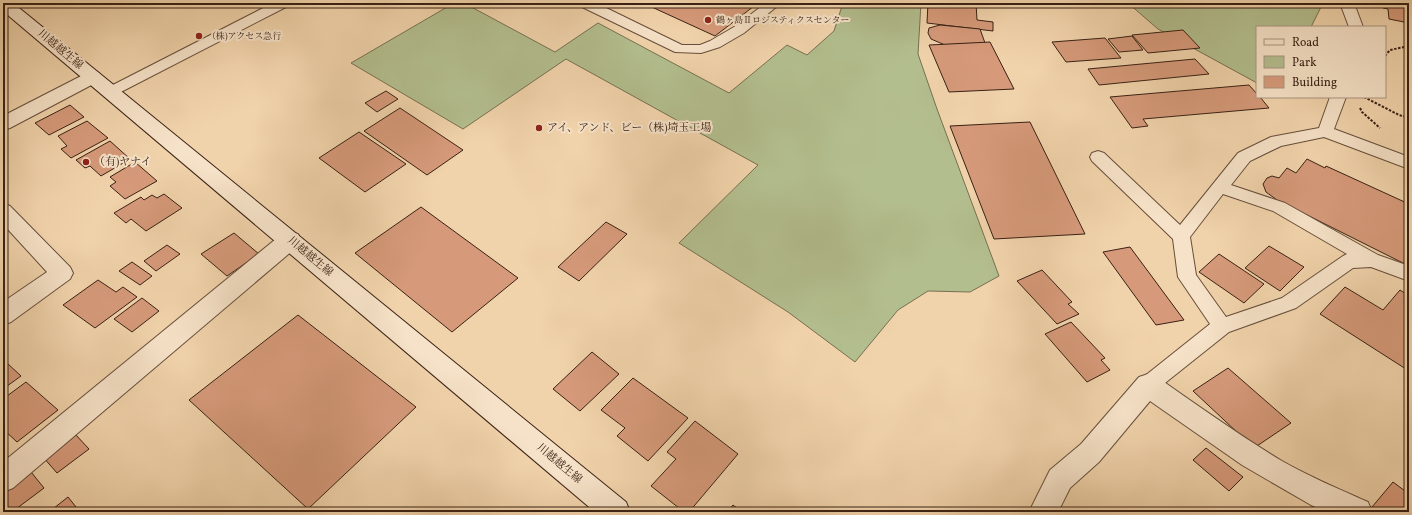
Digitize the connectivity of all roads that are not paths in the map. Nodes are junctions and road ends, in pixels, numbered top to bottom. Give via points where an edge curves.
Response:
1 (3, 3) edge
2 (283, 3) edge
3 (585, 3) edge
4 (774, 3) edge
5 (1347, 3) edge
6 (1356, 26) edge
7 (93, 77) junction
8 (110, 92) junction
9 (1338, 98) edge
10 (3, 124) edge
11 (1325, 132) junction
12 (1098, 157) dead end
13 (1409, 163) edge
14 (1220, 187) junction
15 (3, 211) edge
16 (1181, 236) junction
17 (290, 240) junction
18 (1372, 260) junction
19 (1409, 274) edge
20 (3, 315) edge
21 (1222, 326) junction
22 (1148, 385) junction
23 (3, 479) edge
24 (616, 512) edge
25 (1043, 512) edge
26 (1358, 512) edge

1 - 7 main road, 川越越生線
2 - 8 lane
3 - 4 lane via 680,49 701,49 715,44 739,30
5 - 6 lane
7 - 8 main road, 川越越生線
7 - 10 main road
8 - 17 main road, 川越越生線
9 - 11 lane
11 - 13 lane
11 - 14 lane via 1277,141 1244,157
12 - 16 lane
14 - 16 lane
14 - 18 lane via 1279,207
15 - 20 main road via 62,273
16 - 21 lane via 1187,277
17 - 23 main road
17 - 24 main road, 川越越生線
18 - 19 lane
18 - 21 lane via 1349,261 1289,304
21 - 22 lane
22 - 25 main road via 1090,453 1060,479
22 - 26 main road via 1279,473 1316,494

